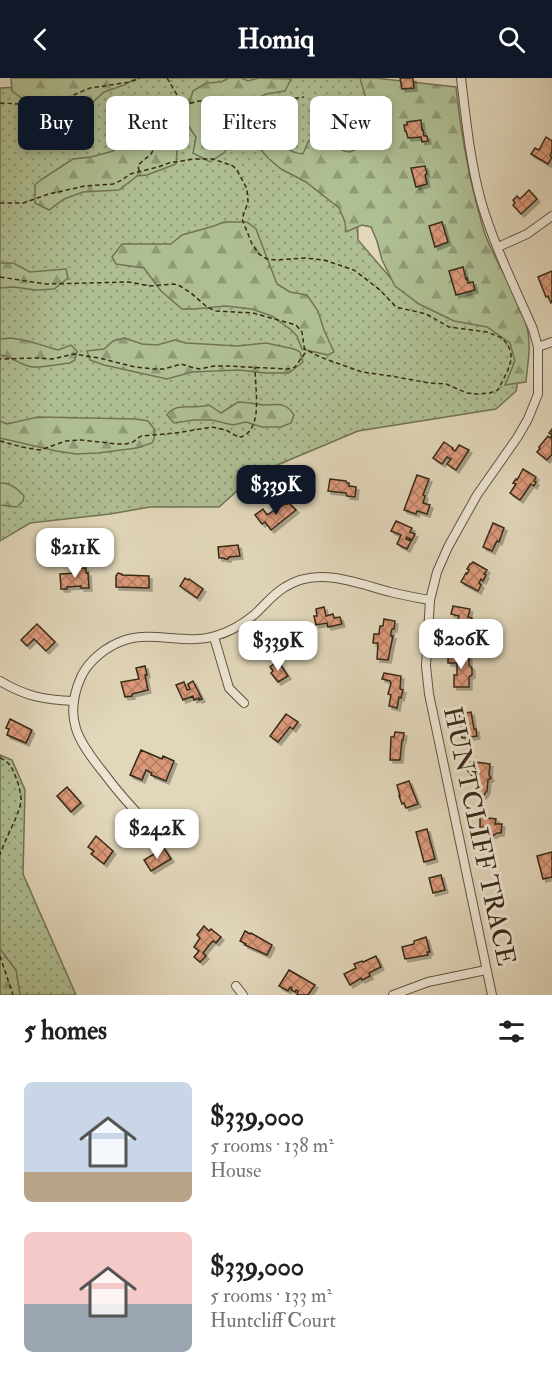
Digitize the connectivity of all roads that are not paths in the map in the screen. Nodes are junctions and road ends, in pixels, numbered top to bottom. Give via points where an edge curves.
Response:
1 (461, 78) edge
2 (552, 216) edge
3 (498, 247) junction
4 (552, 342) edge
5 (538, 347) junction
6 (430, 600) junction
7 (214, 637) junction
8 (0, 681) edge
9 (74, 701) junction
10 (244, 703) dead end
11 (148, 824) dead end
12 (486, 970) junction
13 (236, 986) dead end
14 (243, 995) edge
15 (393, 995) edge
16 (492, 995) edge

1 - 3 street, HUNTCLIFF TRACE via 476,181
2 - 3 street via 527,234
3 - 5 street, HUNTCLIFF TRACE
4 - 5 street
5 - 6 street, HUNTCLIFF TRACE via 538,394 528,419 448,547
6 - 7 street via 338,578 309,578 285,586 244,622
6 - 12 street, HUNTCLIFF TRACE via 426,666 429,694
7 - 9 street via 149,637 115,644 89,664
7 - 10 street via 229,688
8 - 9 street via 34,697
9 - 11 street via 75,727 86,750
12 - 15 street via 428,981
12 - 16 street, HUNTCLIFF TRACE
13 - 14 street

